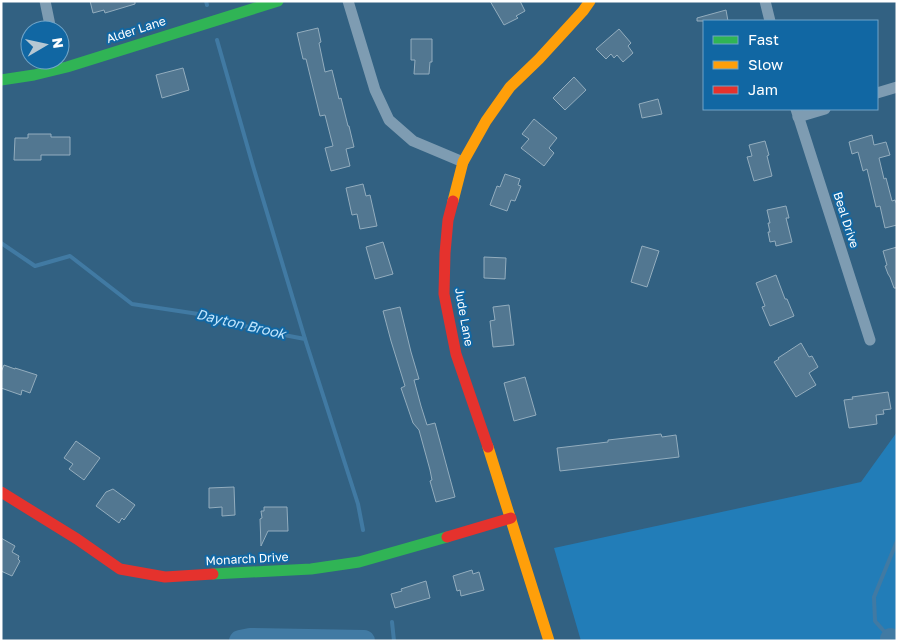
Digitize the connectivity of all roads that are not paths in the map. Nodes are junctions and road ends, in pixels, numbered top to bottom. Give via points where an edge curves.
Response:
1 (45, 1) edge
2 (278, 1) edge
3 (348, 1) edge
4 (590, 1) edge
5 (765, 1) edge
6 (49, 20) edge
7 (770, 20) edge
8 (70, 61) edge
9 (41, 70) edge
10 (1, 80) edge
11 (897, 87) edge
12 (878, 93) edge
13 (819, 110) edge
14 (797, 113) edge
15 (463, 162) junction
16 (870, 340) dead end
17 (1, 492) edge
18 (511, 518) junction
19 (549, 641) edge

1 - 6 street
2 - 8 street, Alder Lane
3 - 15 street via 375,90 389,120 413,141
4 - 15 street, Jude Lane via 510,87
5 - 7 street
9 - 10 street, Alder Lane
11 - 12 street
13 - 14 street
14 - 16 street, Beal Drive
15 - 18 street, Jude Lane via 448,220 444,294 456,354
17 - 18 street, Monarch Drive via 120,569 165,577 310,569 359,562
18 - 19 street, Jude Lane

